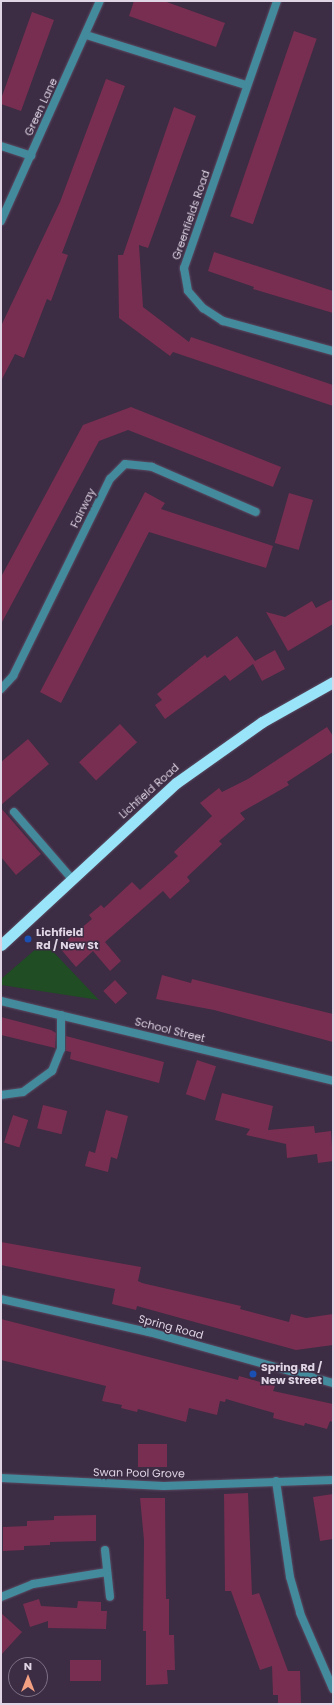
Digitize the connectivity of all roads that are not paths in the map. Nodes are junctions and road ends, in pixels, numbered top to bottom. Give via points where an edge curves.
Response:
1 (100, 1) edge
2 (277, 1) edge
3 (86, 35) junction
4 (246, 85) junction
5 (1, 146) edge
6 (31, 156) junction
7 (1, 221) edge
8 (333, 351) edge
9 (256, 512) dead end
10 (333, 682) edge
11 (1, 689) edge
12 (14, 812) dead end
13 (72, 879) junction
14 (1, 945) edge
15 (1, 1001) edge
16 (61, 1015) junction
17 (333, 1081) edge
18 (1, 1096) edge
19 (1, 1299) edge
20 (333, 1383) edge
21 (1, 1478) edge
22 (333, 1480) edge
23 (276, 1481) junction
24 (105, 1550) dead end
25 (107, 1572) junction
26 (1, 1596) edge
27 (110, 1597) dead end
28 (333, 1689) edge

1 - 3 street, Green Lane
2 - 4 street, Greenfields Road
3 - 4 street
3 - 6 street, Green Lane
4 - 8 street, Greenfields Road via 184,268 188,291 202,308 222,321
5 - 6 street
6 - 7 street, Green Lane
9 - 11 street, Fairway via 152,467 125,464 110,479 13,676
10 - 13 highway, Lichfield Road via 262,722 210,757 176,783
12 - 13 street
13 - 14 highway, Lichfield Road
15 - 16 street, School Street
16 - 17 street, School Street
16 - 18 street via 61,1049 52,1071 23,1092
19 - 20 street, Spring Road via 149,1332
21 - 23 street, Swan Pool Grove via 164,1486
22 - 23 street, Swan Pool Grove
23 - 28 street via 290,1577 300,1613
24 - 25 street
25 - 26 street via 34,1584
25 - 27 street

